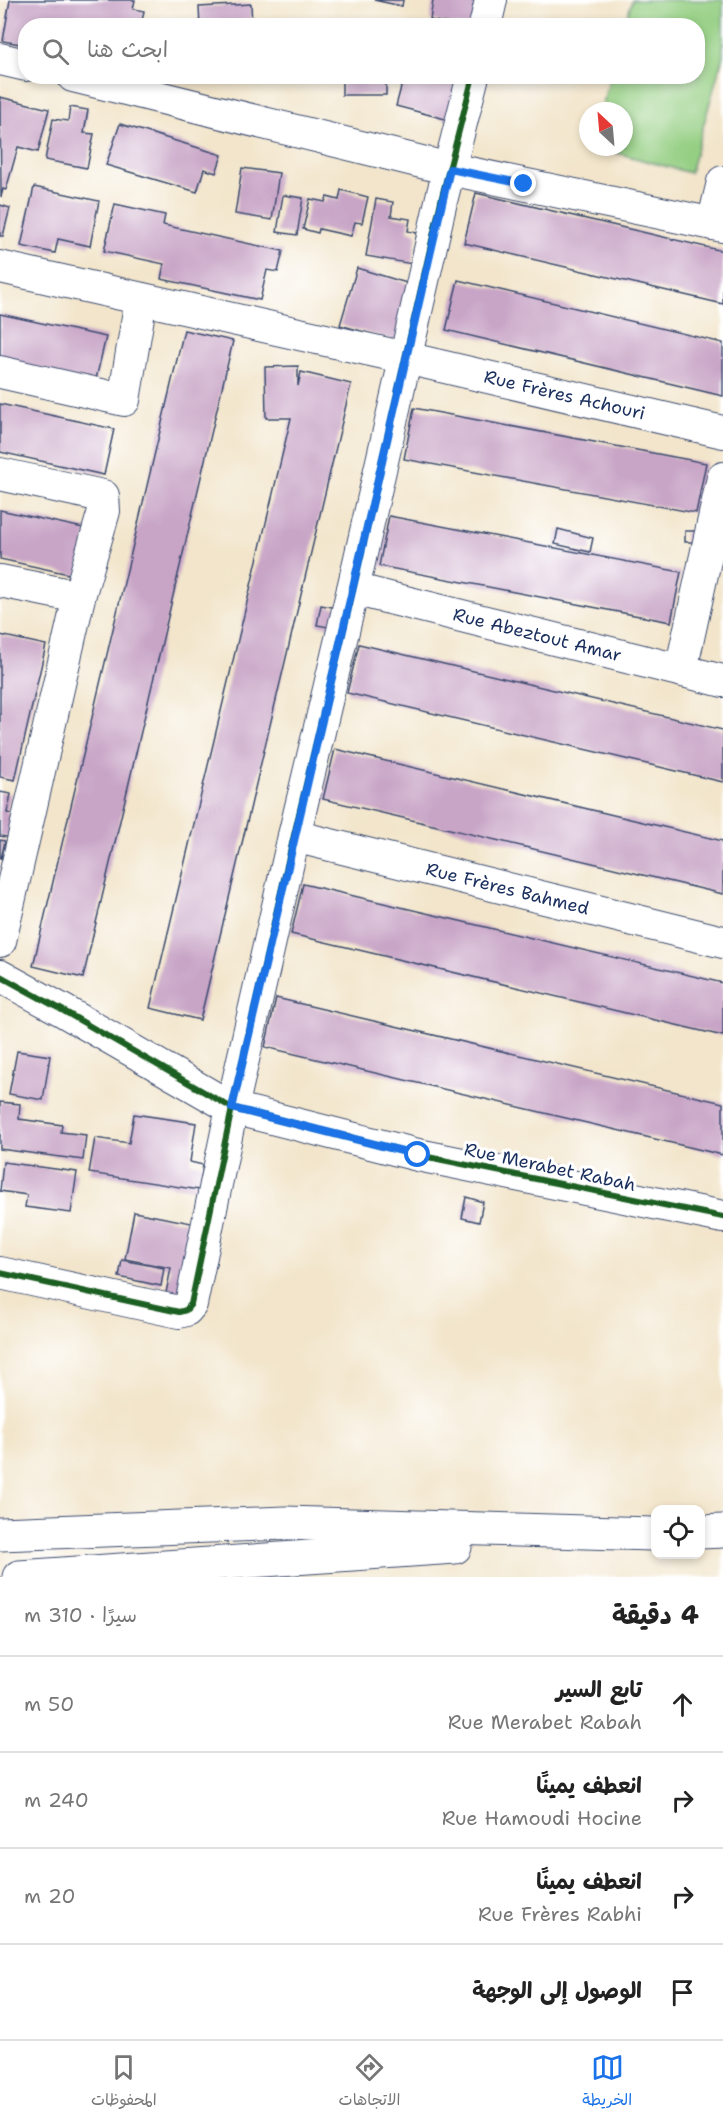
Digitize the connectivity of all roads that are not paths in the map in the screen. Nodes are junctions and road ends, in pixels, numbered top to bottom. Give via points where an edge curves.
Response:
1 (491, 0) edge
2 (487, 18) edge
3 (0, 58) edge
4 (18, 63) edge
5 (105, 84) edge
6 (471, 84) edge
7 (450, 169) junction
8 (723, 182) edge
9 (718, 225) edge
10 (0, 267) edge
11 (141, 299) junction
12 (406, 358) junction
13 (0, 372) edge
14 (723, 432) edge
15 (0, 474) edge
16 (723, 478) edge
17 (0, 581) edge
18 (353, 590) junction
19 (79, 597) junction
20 (681, 670) junction
21 (723, 681) edge
22 (294, 836) junction
23 (0, 940) edge
24 (723, 942) edge
25 (0, 976) edge
26 (232, 1108) junction
27 (723, 1217) edge
28 (0, 1273) edge
29 (723, 1531) edge
30 (705, 1532) edge
31 (0, 1534) edge
32 (651, 1534) edge
33 (651, 1534) edge
34 (19, 1577) edge

1 - 2 street
3 - 4 street
5 - 7 street
6 - 7 street
7 - 9 street
7 - 12 street
8 - 9 street
10 - 11 street, Rue Frères Achouri
11 - 12 street, Rue Frères Achouri
11 - 13 street via 124,400
12 - 14 street, Rue Frères Achouri
12 - 18 street
15 - 19 street via 103,496 104,511
16 - 20 street
17 - 19 street
18 - 20 street, Rue Abeztout Amar
18 - 22 street
19 - 23 street
20 - 21 street, Rue Abeztout Amar
22 - 24 street, Rue Frères Bahmed
22 - 26 street
25 - 26 street, Rue Merabet Rabah
26 - 27 street, Rue Merabet Rabah via 418,1155
26 - 28 street via 191,1304 186,1310 179,1312
29 - 30 main road
31 - 32 main road via 286,1523
33 - 34 main road

